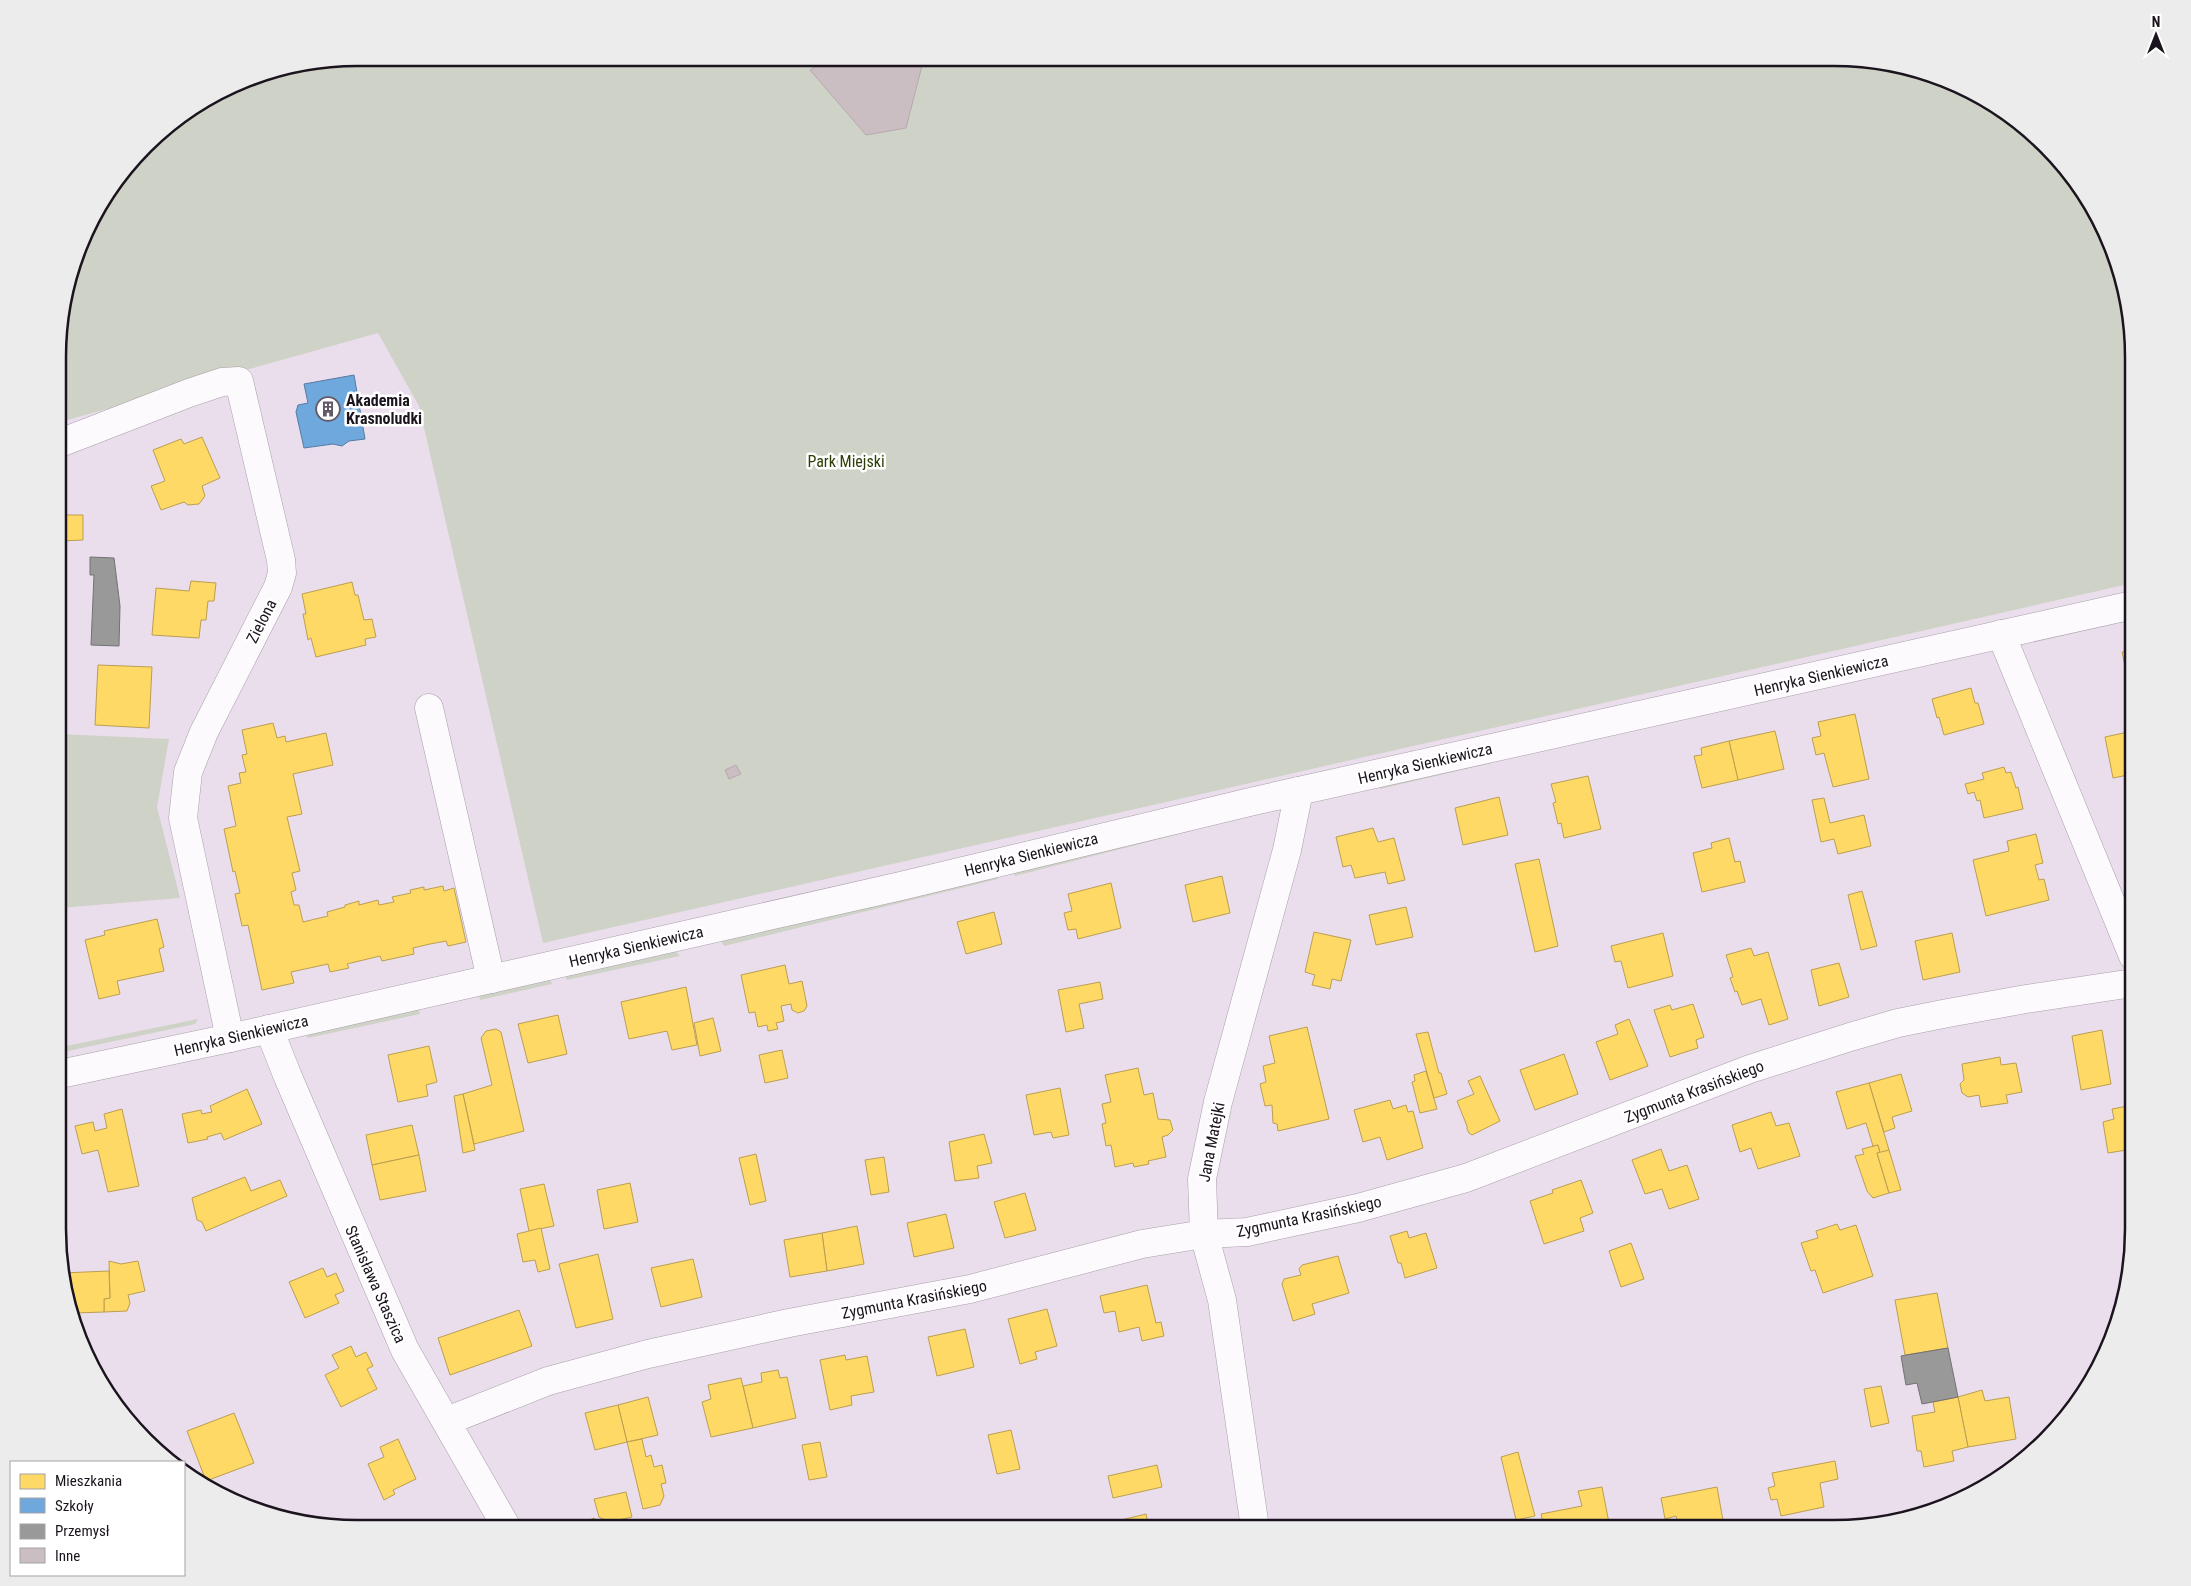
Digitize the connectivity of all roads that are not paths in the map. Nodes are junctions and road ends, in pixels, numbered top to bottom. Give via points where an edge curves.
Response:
1 (66, 441) edge
2 (2125, 607) edge
3 (2002, 634) junction
4 (429, 708) dead end
5 (1300, 791) junction
6 (2125, 936) edge
7 (491, 979) junction
8 (2125, 984) edge
9 (269, 1029) junction
10 (230, 1038) junction
11 (66, 1073) edge
12 (1204, 1234) junction
13 (447, 1421) junction
14 (503, 1520) edge
15 (1253, 1520) edge

1 - 10 street, Zielona via 189,393 222,382 239,381 282,573 278,587 204,732 188,772 183,818
2 - 3 street, Henryka Sienkiewicza
3 - 5 street, Henryka Sienkiewicza
3 - 6 street
4 - 7 street
5 - 7 street, Henryka Sienkiewicza
5 - 12 street, Jana Matejki via 1285,859 1218,1102 1202,1178
7 - 9 street, Henryka Sienkiewicza
8 - 12 street, Zygmunta Krasińskiego via 1898,1023 1750,1069 1466,1178 1349,1210 1247,1232
9 - 10 street, Henryka Sienkiewicza
9 - 13 street, Stanisława Staszica via 390,1317 422,1381
10 - 11 street, Henryka Sienkiewicza
12 - 13 street, Zygmunta Krasińskiego via 1142,1244 970,1289 648,1354 548,1381
12 - 15 street, Jana Matejki via 1222,1300
13 - 14 street, Stanisława Staszica

